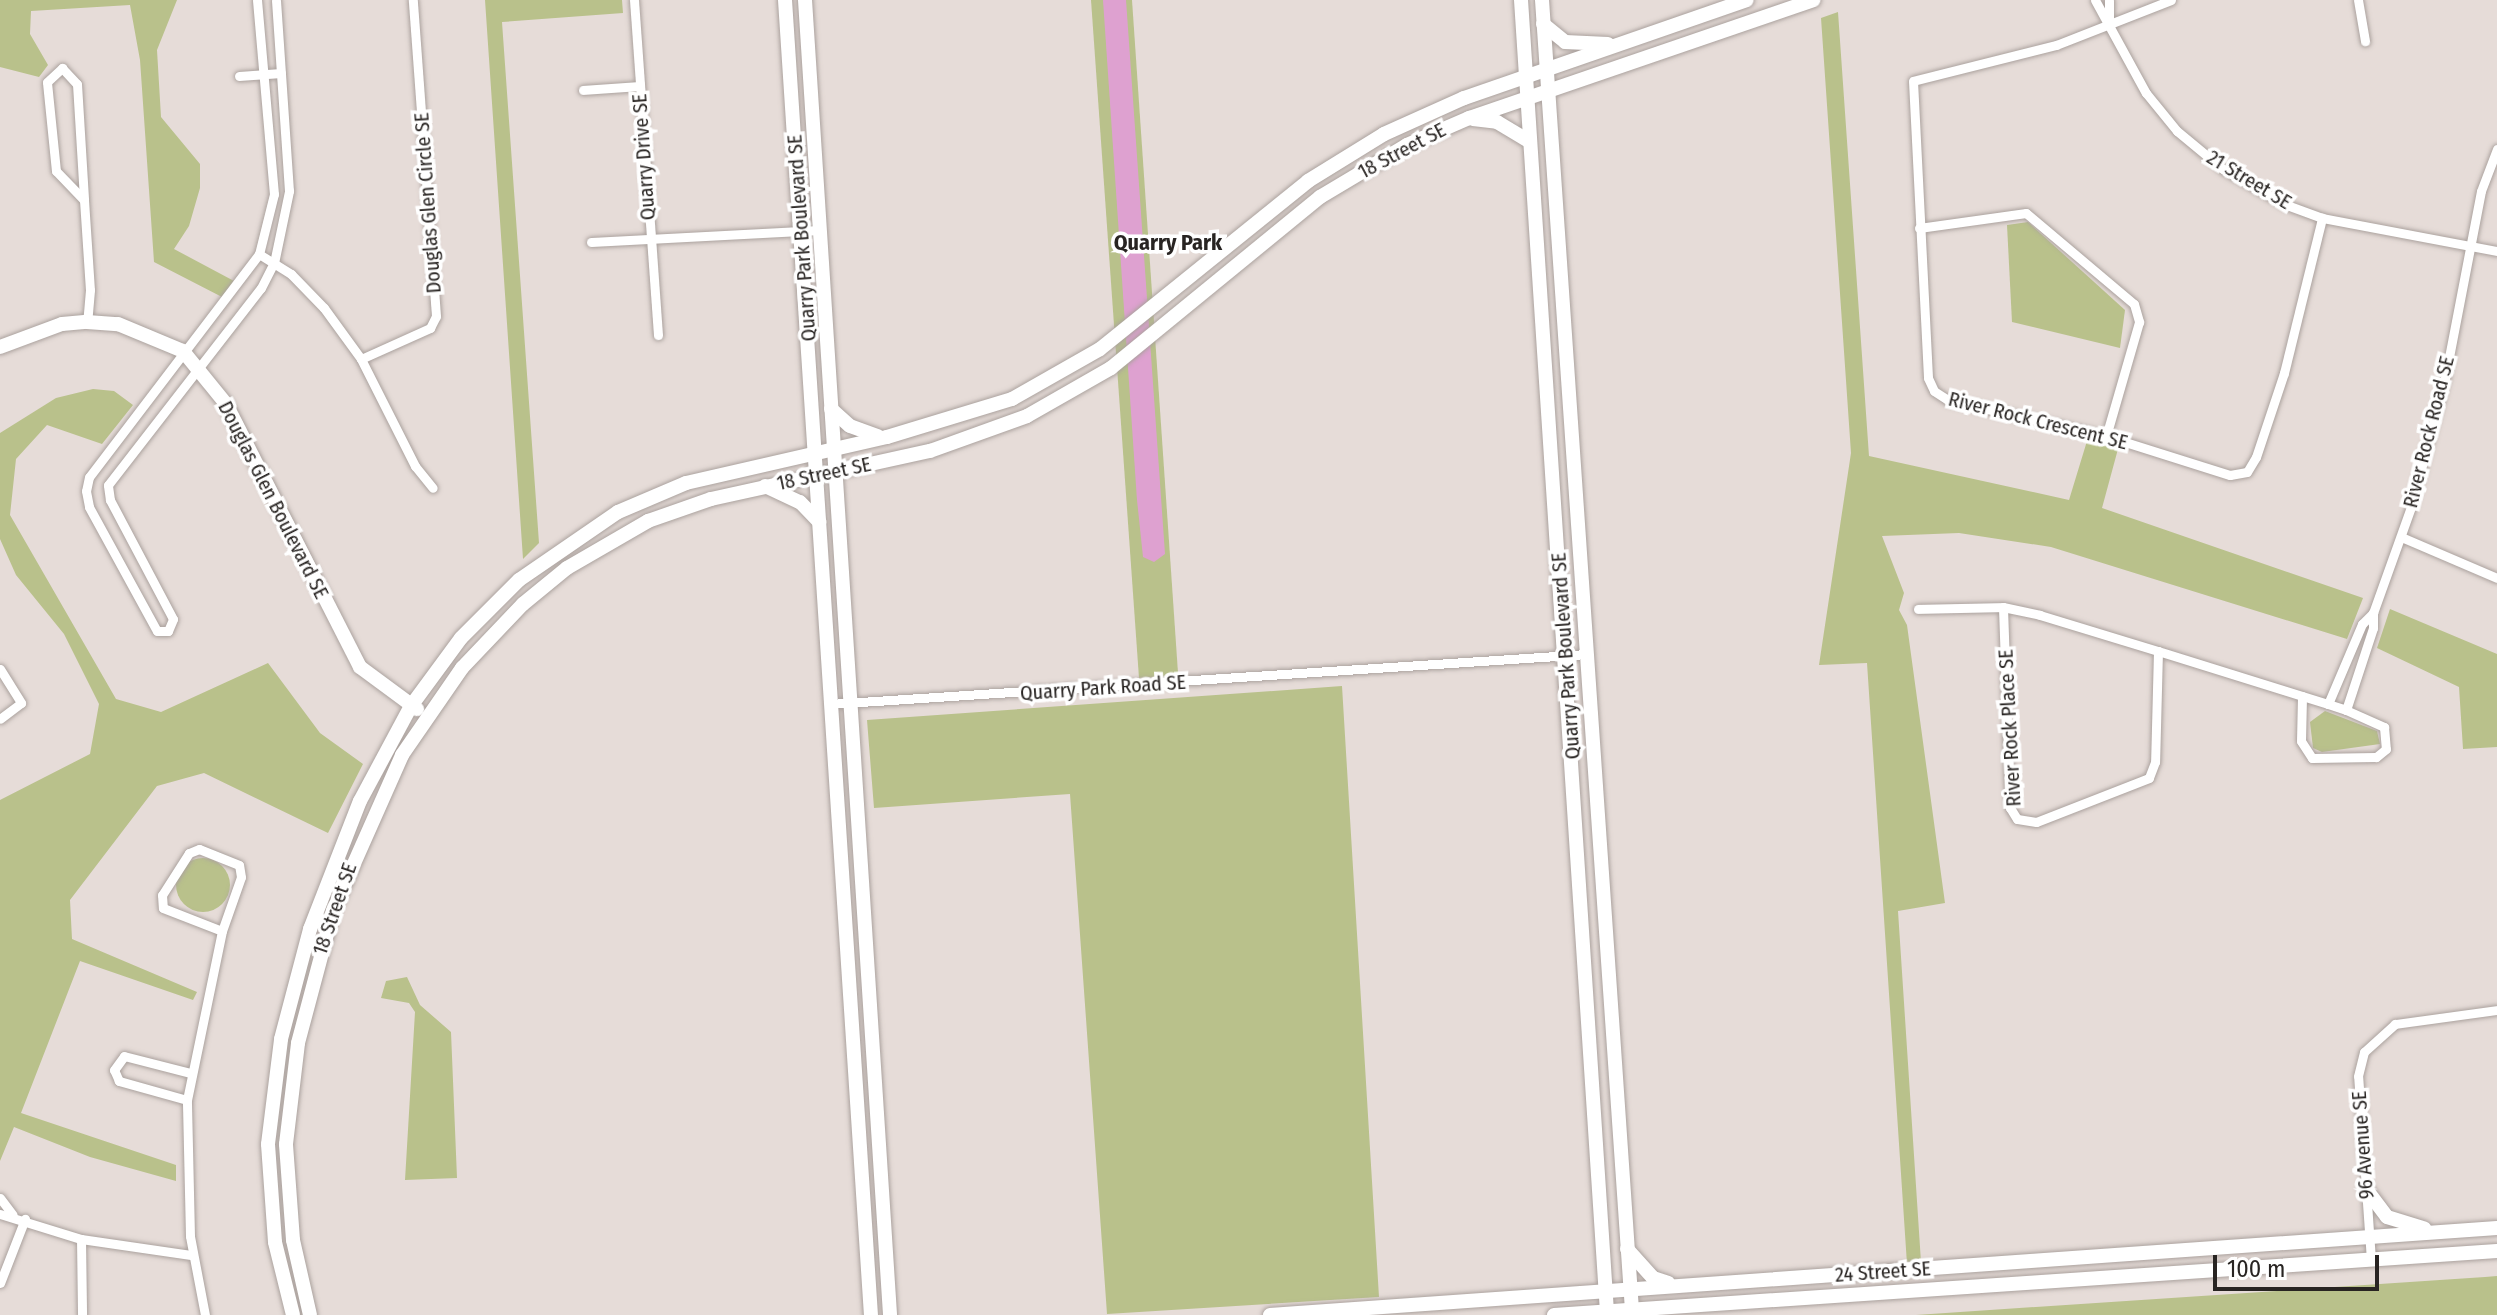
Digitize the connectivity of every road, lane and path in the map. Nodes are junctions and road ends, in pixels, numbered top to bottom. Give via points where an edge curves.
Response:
1 (257, 0) edge
2 (276, 0) edge
3 (413, 0) edge
4 (634, 0) edge
5 (785, 0) edge
6 (805, 0) edge
7 (1521, 0) edge
8 (1542, 0) edge
9 (1747, 0) edge
10 (1813, 0) edge
11 (2095, 0) edge
12 (2109, 0) edge
13 (2171, 0) edge
14 (2358, 0) edge
15 (1543, 24) junction
16 (2109, 26) junction
17 (2365, 41) dead end
18 (1624, 44) junction
19 (1546, 70) junction
20 (281, 73) junction
21 (262, 75) junction
22 (239, 76) dead end
23 (1526, 77) junction
24 (639, 86) junction
25 (583, 90) dead end
26 (1547, 93) junction
27 (1527, 99) junction
28 (1469, 118) junction
29 (1529, 141) junction
30 (2497, 149) edge
31 (84, 200) junction
32 (2322, 218) junction
33 (1919, 228) junction
34 (803, 229) junction
35 (820, 230) junction
36 (650, 239) junction
37 (591, 242) dead end
38 (2469, 247) junction
39 (2497, 251) edge
40 (259, 254) junction
41 (274, 263) junction
42 (87, 322) junction
43 (658, 335) dead end
44 (0, 347) edge
45 (183, 351) junction
46 (361, 359) junction
47 (198, 363) junction
48 (831, 409) junction
49 (2106, 436) junction
50 (887, 437) junction
51 (834, 447) junction
52 (815, 453) junction
53 (833, 472) junction
54 (818, 475) junction
55 (89, 477) junction
56 (108, 485) junction
57 (764, 486) junction
58 (433, 488) dead end
59 (819, 522) junction
60 (2401, 537) junction
61 (142, 557) junction
62 (124, 567) junction
63 (2497, 578) edge
64 (2003, 607) junction
65 (1918, 609) dead end
66 (2373, 613) junction
67 (2158, 651) junction
68 (1586, 654) junction
69 (1565, 656) junction
70 (0, 669) edge
71 (4, 686) edge
72 (2302, 696) junction
73 (848, 702) junction
74 (830, 704) junction
75 (2328, 704) junction
76 (411, 706) junction
77 (2346, 710) junction
78 (427, 716) junction
79 (0, 719) edge
80 (222, 931) junction
81 (866, 961) junction
82 (847, 962) junction
83 (2497, 1010) edge
84 (190, 1073) junction
85 (187, 1100) junction
86 (2366, 1189) junction
87 (0, 1198) edge
88 (0, 1214) edge
89 (13, 1215) junction
90 (25, 1219) junction
91 (2497, 1228) edge
92 (2448, 1232) junction
93 (2370, 1238) junction
94 (81, 1239) junction
95 (1626, 1248) junction
96 (2497, 1251) edge
97 (191, 1255) junction
98 (2371, 1260) junction
99 (0, 1283) edge
100 (1674, 1286) junction
101 (1630, 1288) junction
102 (1605, 1290) junction
103 (1632, 1309) junction
104 (1607, 1311) junction
105 (894, 1313) edge
106 (82, 1315) edge
107 (205, 1315) edge
108 (293, 1315) edge
109 (310, 1315) edge
110 (871, 1315) edge
111 (1270, 1315) edge
112 (1554, 1315) edge

1 - 21 street
2 - 20 street
3 - 46 street, Douglas Glen Circle SE via 436,316 430,328
4 - 24 street, Quarry Drive SE
5 - 34 main road, Quarry Park Boulevard SE
6 - 35 main road, Quarry Park Boulevard SE
7 - 23 main road, Quarry Park Boulevard SE
8 - 15 main road, Quarry Park Boulevard SE
9 - 18 main road, 18 Street SE
10 - 26 main road, 18 Street SE
11 - 16 street, 21 Street SE
12 - 16 street, 21 Street SE
13 - 16 street
14 - 17 street
15 - 18 main road via 1565,42
15 - 19 main road, Quarry Park Boulevard SE
16 - 32 street, 21 Street SE via 2146,93 2177,131 2223,169 2284,204
16 - 33 street, River Rock Crescent SE via 1913,81
18 - 19 main road, 18 Street SE
19 - 23 main road, 18 Street SE
19 - 26 main road, Quarry Park Boulevard SE
20 - 21 street
20 - 41 street via 289,191
21 - 22 street
21 - 40 street via 274,194
23 - 27 main road, Quarry Park Boulevard SE
23 - 50 main road, 18 Street SE via 1420,115 1343,157 1100,349 1050,380 971,414
24 - 25 street
24 - 36 street, Quarry Drive SE
26 - 27 main road, 18 Street SE
26 - 68 main road, Quarry Park Boulevard SE
27 - 28 main road, 18 Street SE
27 - 29 main road, Quarry Park Boulevard SE
28 - 29 main road via 1497,122
28 - 53 main road, 18 Street SE via 1407,145 1320,197 1146,342 1065,397 987,434
29 - 69 main road, Quarry Park Boulevard SE
30 - 38 street, River Rock Road SE
31 - 31 street via 77,84 62,68 47,82 56,171
31 - 42 street
32 - 38 street, 21 Street SE
32 - 49 street, River Rock Crescent SE via 2284,373 2247,472 2230,475
33 - 49 street, River Rock Crescent SE via 1934,391 1948,400
33 - 49 street via 2026,213 2134,304 2139,322
34 - 35 street, Quarry Drive SE
34 - 36 street, Quarry Drive SE
34 - 52 main road, Quarry Park Boulevard SE
35 - 48 main road, Quarry Park Boulevard SE
36 - 37 street
36 - 43 street
38 - 39 street, 21 Street SE
38 - 60 street, River Rock Road SE via 2436,416
40 - 41 street
40 - 45 street
41 - 46 street via 324,308
41 - 47 street via 261,288
42 - 44 main road, Douglas Glen Boulevard SE via 62,324
42 - 45 main road, Douglas Glen Boulevard SE via 118,324
45 - 47 main road, Douglas Glen Boulevard SE
45 - 55 street
46 - 58 street via 415,466
47 - 56 street
47 - 76 main road, Douglas Glen Boulevard SE via 226,404 360,667
48 - 50 main road via 859,431
48 - 51 main road, Quarry Park Boulevard SE
50 - 51 main road, 18 Street SE
51 - 52 main road, 18 Street SE
51 - 53 main road, Quarry Park Boulevard SE
52 - 54 main road, Quarry Park Boulevard SE
52 - 76 main road, 18 Street SE via 686,483 590,530 536,566 486,611
53 - 54 main road, 18 Street SE
53 - 73 main road
54 - 57 main road, 18 Street SE
54 - 59 main road
55 - 56 street
55 - 62 street via 89,507
56 - 61 street via 110,500
57 - 59 main road via 800,502
57 - 78 main road, 18 Street SE via 648,521 567,568 490,634
59 - 74 main road
60 - 63 street
60 - 66 street, River Rock Road SE
61 - 62 street
61 - 62 street via 173,619 168,631 157,631
64 - 65 street
64 - 67 street
64 - 67 street, River Rock Place SE via 2010,808 2025,822 2149,778 2155,762
66 - 75 street, River Rock Road SE via 2362,624
66 - 77 street, River Rock Road SE via 2373,628
67 - 72 street
68 - 69 street, Quarry Park Road SE
68 - 95 main road, Quarry Park Boulevard SE
69 - 73 street, Quarry Park Road SE
69 - 102 main road, Quarry Park Boulevard SE
70 - 71 street
71 - 79 street via 21,703
72 - 75 street
72 - 77 street via 2301,741 2308,755 2319,761 2376,757 2386,749 2384,727
73 - 74 street, Quarry Park Road SE
73 - 81 main road
74 - 82 main road
75 - 77 street
76 - 78 main road, Douglas Glen Boulevard SE
76 - 108 main road, 18 Street SE via 333,863 281,1039 268,1144 275,1242
78 - 109 main road, 18 Street SE via 352,858 312,980 298,1043 286,1156 293,1240
80 - 80 street via 163,908 162,895 189,853 199,849 239,865 241,877
80 - 84 street
81 - 82 main road
81 - 105 main road
82 - 110 main road
83 - 86 street, 96 Avenue SE via 2413,1019 2377,1035 2364,1052 2358,1076
84 - 85 street
84 - 85 street via 124,1056 114,1070 119,1081
85 - 97 street
86 - 92 main road via 2387,1217
86 - 93 street, 96 Avenue SE
87 - 89 street
88 - 89 street
89 - 90 street
90 - 94 street
90 - 99 street
91 - 92 main road, 24 Street SE
92 - 93 main road, 24 Street SE
93 - 98 street, 96 Avenue SE
93 - 100 main road, 24 Street SE
94 - 97 street
94 - 106 street
95 - 100 main road via 1653,1278
95 - 101 main road, Quarry Park Boulevard SE
96 - 98 main road, 24 Street SE
97 - 107 street
98 - 103 main road, 24 Street SE
100 - 101 main road, 24 Street SE
101 - 102 main road, 24 Street SE
101 - 103 main road, Quarry Park Boulevard SE
102 - 104 main road, Quarry Park Boulevard SE
102 - 111 main road, 24 Street SE
103 - 104 main road, 24 Street SE
104 - 112 main road, 24 Street SE

